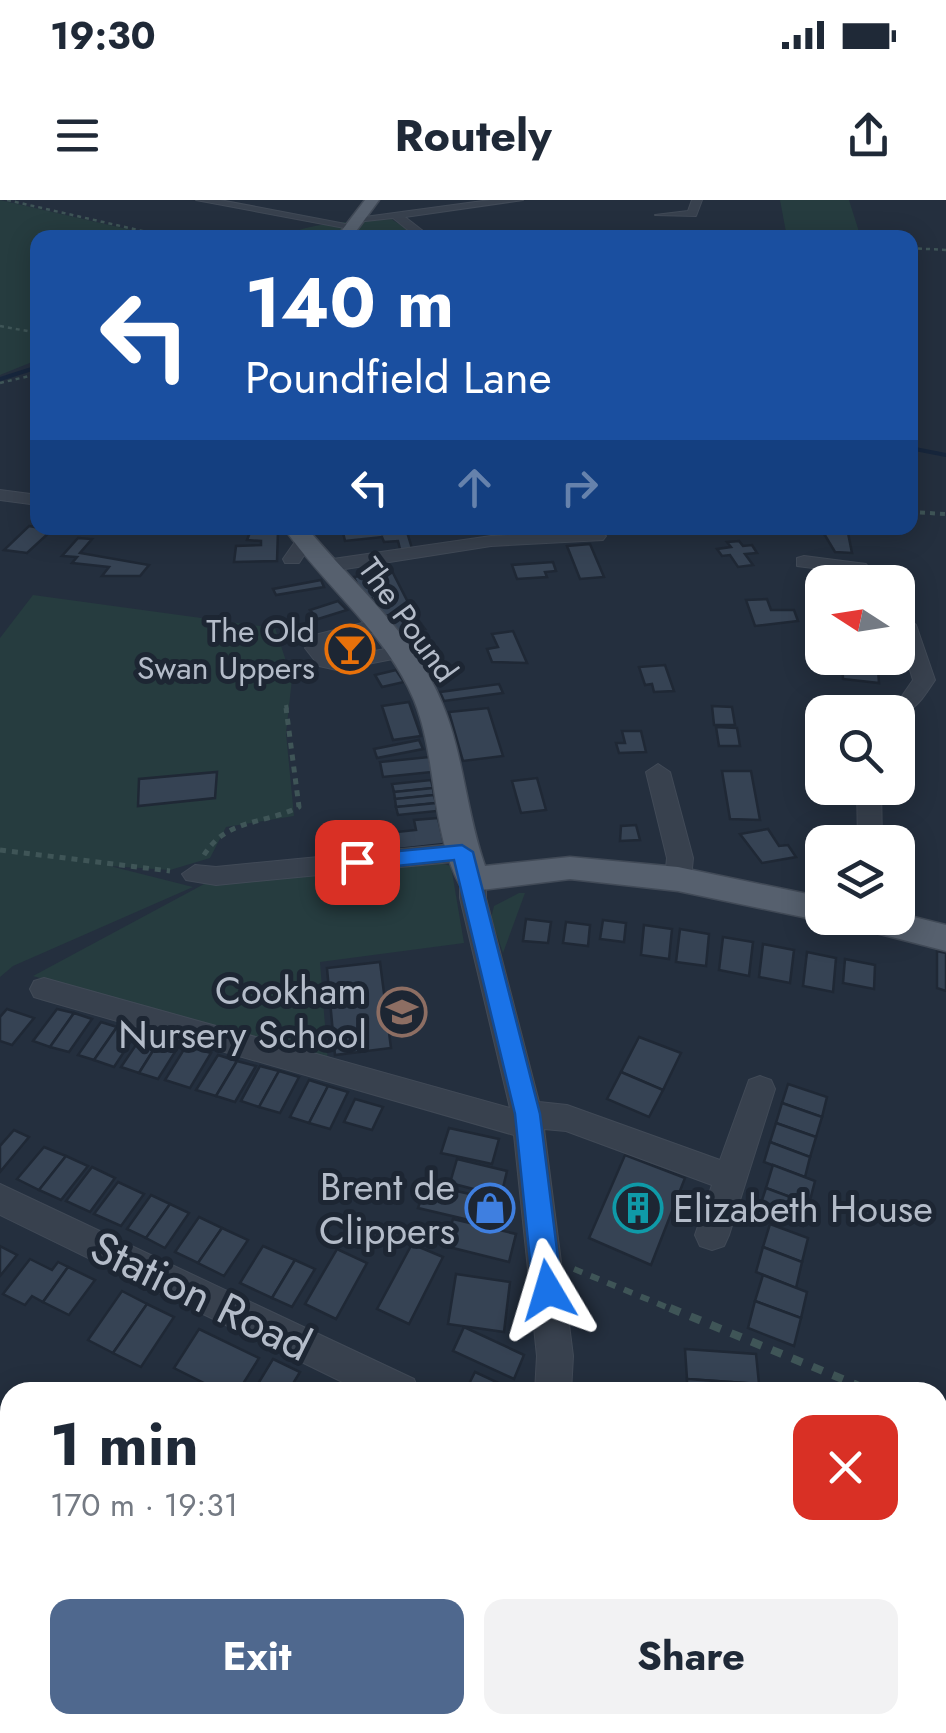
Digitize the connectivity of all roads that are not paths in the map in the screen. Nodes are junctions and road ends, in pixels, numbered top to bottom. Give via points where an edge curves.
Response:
1 (203, 200) edge
2 (372, 200) edge
3 (514, 200) edge
4 (698, 200) edge
5 (661, 216) dead end
6 (398, 217) junction
7 (327, 224) junction
8 (354, 228) edge
9 (297, 230) dead end
10 (415, 230) edge
11 (0, 495) edge
12 (30, 499) edge
13 (597, 536) dead end
14 (298, 542) edge
15 (804, 562) dead end
16 (832, 565) edge
17 (326, 566) junction
18 (374, 626) junction
19 (915, 652) edge
20 (396, 653) junction
21 (914, 695) edge
22 (658, 772) dead end
23 (468, 866) junction
24 (195, 874) road end
25 (678, 879) junction
26 (805, 905) edge
27 (915, 930) edge
28 (946, 938) edge
29 (44, 989) dead end
30 (760, 1088) dead end
31 (528, 1119) junction
32 (730, 1178) junction
33 (0, 1199) edge
34 (712, 1235) dead end
35 (380, 1382) edge
36 (553, 1382) edge

1 - 7 street
2 - 8 main road
3 - 6 street
4 - 5 street via 692,214
6 - 8 street
6 - 10 street
7 - 8 street
7 - 9 street
11 - 12 street
13 - 17 street via 491,541
14 - 17 main road, The Pound
15 - 16 street
17 - 18 main road, The Pound
18 - 20 main road, The Pound
18 - 20 street via 322,639 315,648 337,664
19 - 21 street via 924,680
20 - 23 main road, The Pound via 426,697 450,771
22 - 25 street via 680,858
23 - 24 street
23 - 25 main road
23 - 31 street
25 - 26 main road
27 - 28 main road
29 - 31 street via 494,1119
30 - 32 street
31 - 32 street via 567,1118
31 - 36 street
32 - 34 street
33 - 35 street, Station Road

